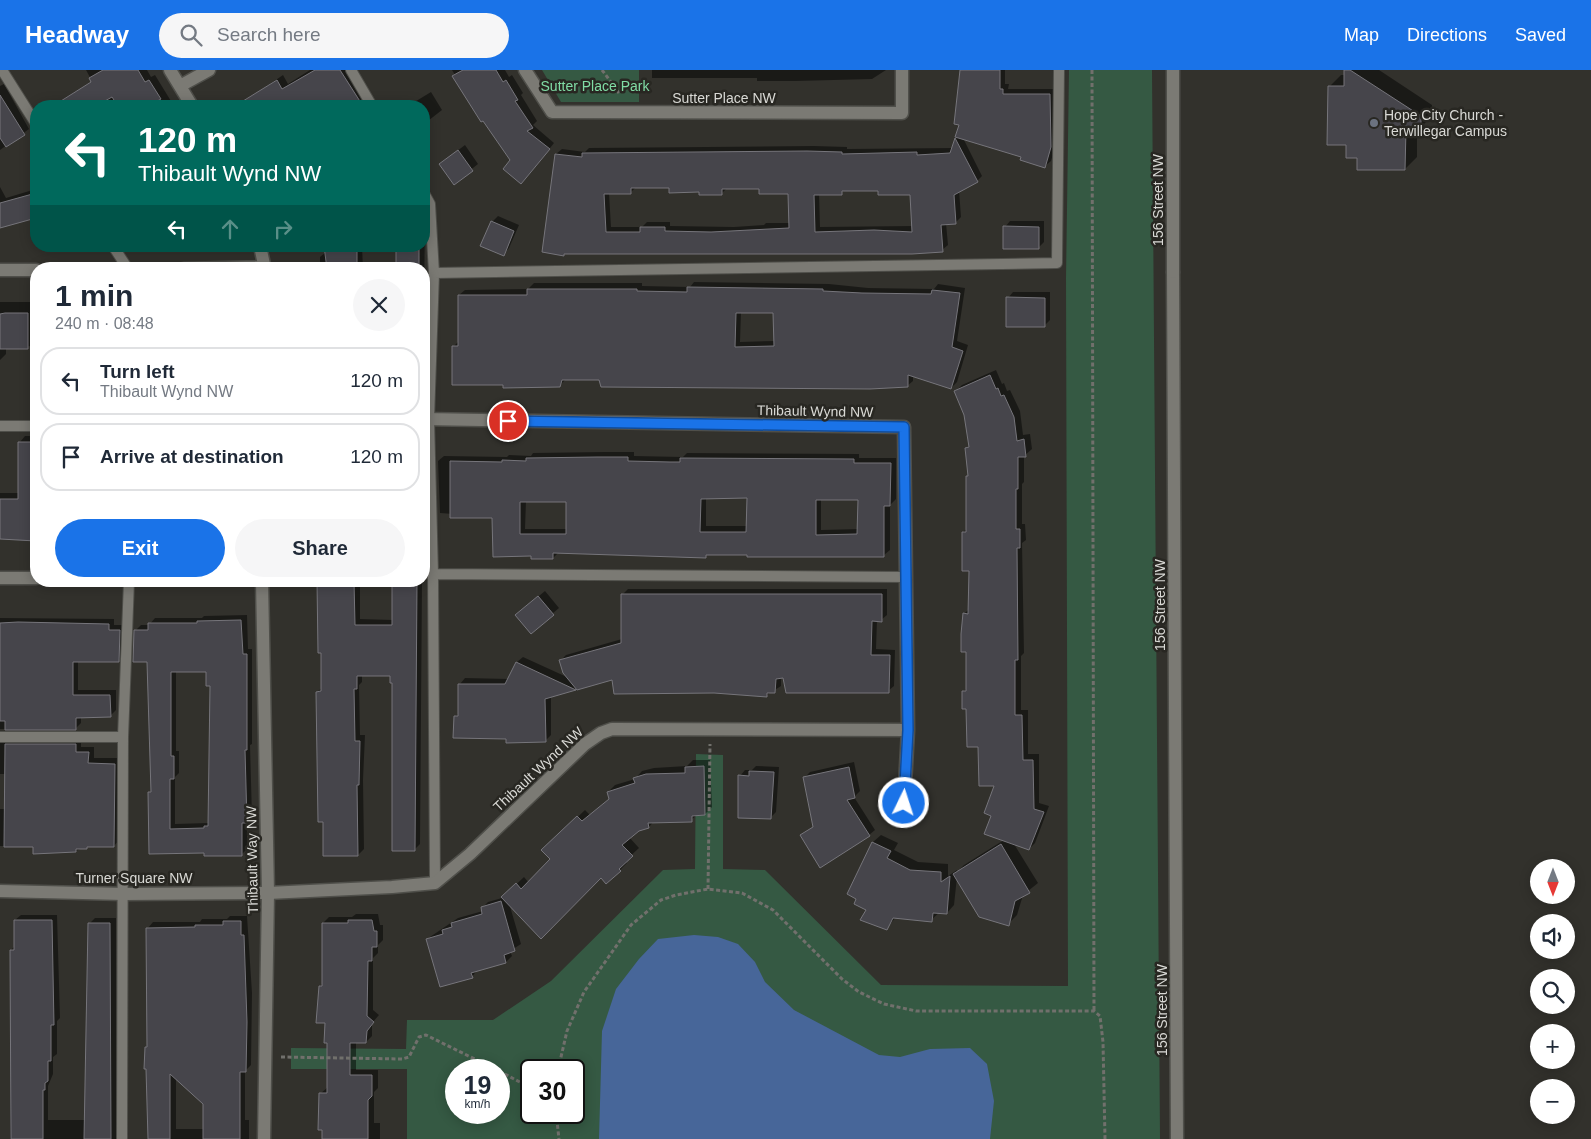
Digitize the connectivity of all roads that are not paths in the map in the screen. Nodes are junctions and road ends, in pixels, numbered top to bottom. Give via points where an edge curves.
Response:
1 (2, 70) edge
2 (170, 70) edge
3 (209, 70) edge
4 (351, 70) edge
5 (525, 70) edge
6 (902, 70) edge
7 (1059, 70) edge
8 (1173, 70) edge
9 (180, 86) junction
10 (188, 100) edge
11 (368, 100) edge
12 (30, 114) edge
13 (430, 204) edge
14 (0, 270) edge
15 (30, 270) edge
16 (434, 273) junction
17 (430, 346) edge
18 (430, 419) edge
19 (0, 426) edge
20 (30, 426) edge
21 (430, 508) edge
22 (433, 574) junction
23 (906, 577) junction
24 (0, 578) edge
25 (30, 578) edge
26 (129, 587) edge
27 (262, 587) edge
28 (908, 730) junction
29 (0, 737) edge
30 (123, 737) junction
31 (904, 803) dead end
32 (434, 883) junction
33 (0, 891) edge
34 (268, 893) junction
35 (124, 894) junction
36 (122, 1139) edge
37 (264, 1139) edge
38 (1177, 1139) edge

1 - 12 lane
2 - 9 street
3 - 9 street
4 - 11 lane
5 - 6 street, Sutter Place NW via 552,112 902,113
7 - 16 lane via 1057,263
8 - 38 street, 156 Street NW
9 - 10 street
13 - 16 lane
14 - 15 street
16 - 17 lane
18 - 23 street, Thibault Wynd NW via 904,427
19 - 20 lane
21 - 22 lane
22 - 23 lane
22 - 32 lane
23 - 28 street, Thibault Wynd NW
24 - 25 street
26 - 30 lane
27 - 34 street, Thibault Way NW
28 - 31 street, Thibault Wynd NW
28 - 32 street, Thibault Wynd NW via 710,729 612,730 601,733 584,744 470,854
29 - 30 lane
30 - 35 lane
32 - 34 street
33 - 35 street, Turner Square NW
34 - 35 street, Turner Square NW
34 - 37 street, Thibault Way NW
35 - 36 lane

